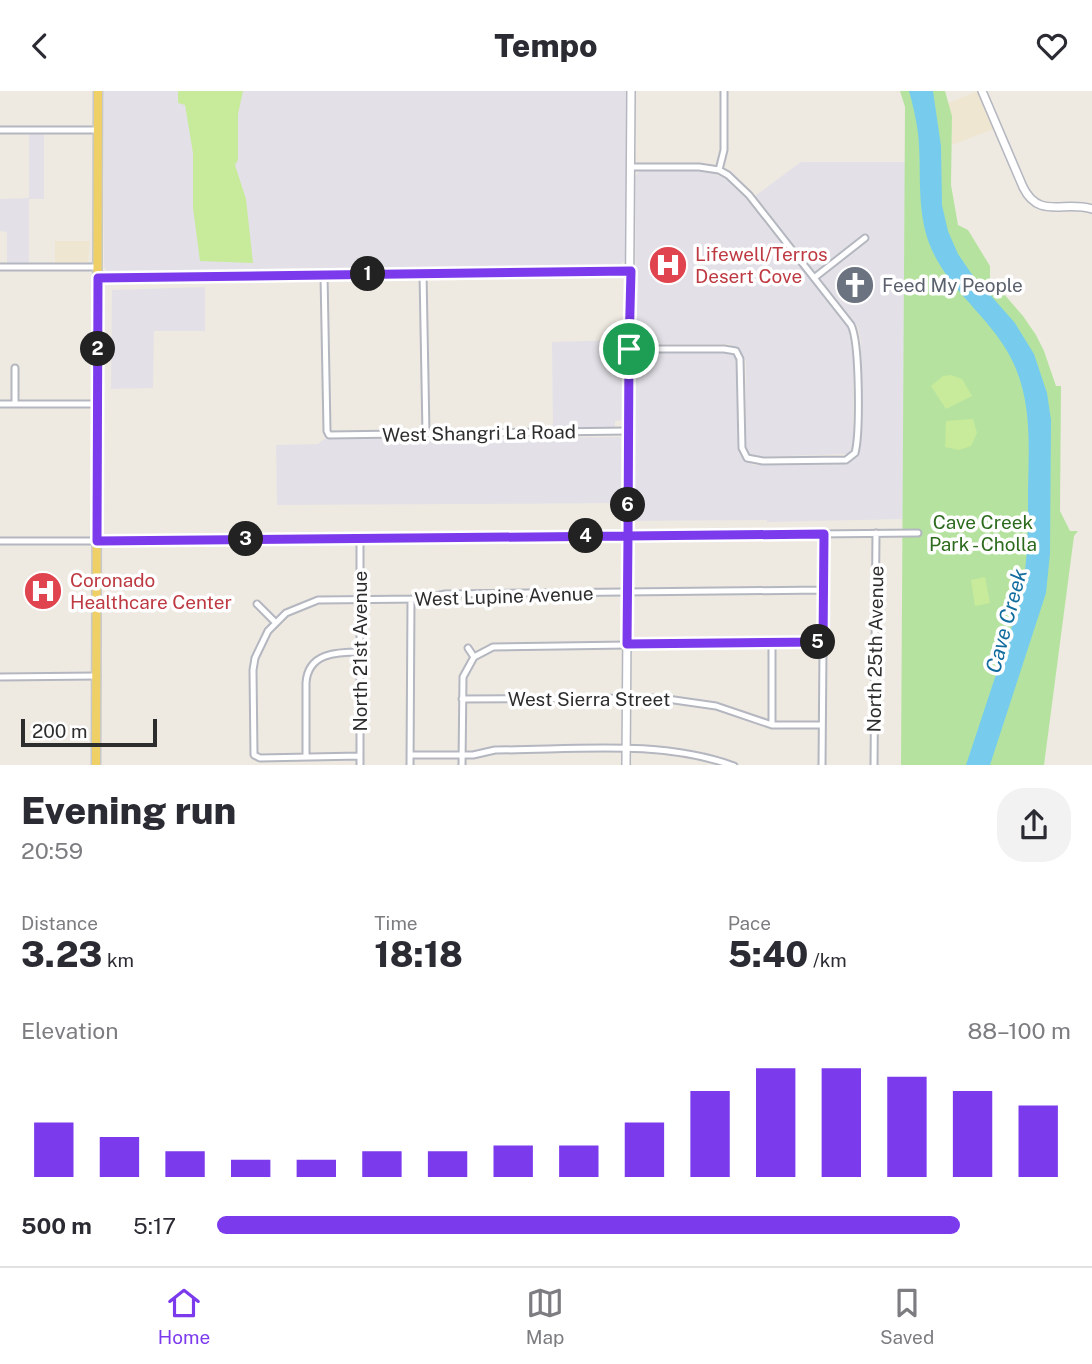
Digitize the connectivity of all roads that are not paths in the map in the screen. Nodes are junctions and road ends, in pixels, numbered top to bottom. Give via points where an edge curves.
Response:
1 (98, 91) edge
2 (631, 91) edge
3 (724, 91) edge
4 (982, 91) edge
5 (0, 130) edge
6 (98, 130) junction
7 (631, 167) junction
8 (719, 170) junction
9 (1092, 209) edge
10 (865, 238) dead end
11 (0, 267) edge
12 (98, 267) junction
13 (631, 271) junction
14 (423, 273) junction
15 (324, 275) junction
16 (98, 278) junction
17 (814, 278) junction
18 (629, 349) junction
19 (15, 368) dead end
20 (0, 404) edge
21 (15, 404) junction
22 (98, 404) junction
23 (628, 431) junction
24 (426, 434) junction
25 (876, 533) junction
26 (918, 533) dead end
27 (824, 534) junction
28 (628, 536) junction
29 (360, 537) junction
30 (0, 541) edge
31 (97, 541) junction
32 (824, 590) junction
33 (627, 592) junction
34 (360, 599) junction
35 (411, 599) junction
36 (257, 604) dead end
37 (275, 622) junction
38 (823, 642) junction
39 (772, 643) junction
40 (627, 644) junction
41 (468, 648) dead end
42 (360, 652) junction
43 (474, 657) junction
44 (97, 676) junction
45 (0, 677) edge
46 (627, 697) junction
47 (718, 698) dead end
48 (462, 699) junction
49 (716, 706) junction
50 (772, 725) junction
51 (822, 725) junction
52 (626, 749) junction
53 (410, 755) junction
54 (461, 755) junction
55 (360, 756) junction
56 (306, 757) junction
57 (96, 765) edge
58 (360, 765) edge
59 (410, 765) edge
60 (462, 765) edge
61 (626, 765) edge
62 (734, 765) edge
63 (822, 765) edge
64 (874, 765) edge

1 - 6 main road
2 - 7 street
3 - 8 street via 724,150
4 - 9 street via 1031,201 1047,207
5 - 6 street
6 - 12 main road
7 - 8 street
7 - 13 street
8 - 17 street via 749,195
10 - 17 street
11 - 12 street
12 - 16 main road
13 - 14 street
13 - 18 street
14 - 15 street
14 - 24 street
15 - 16 street
15 - 24 street, West Shangri La Road via 327,431 330,435
16 - 22 main road
17 - 18 street via 855,334 857,447 846,460 747,458 742,448 736,351
18 - 23 street
19 - 21 street
20 - 21 street
21 - 22 street
22 - 31 main road
23 - 24 street, West Shangri La Road
23 - 28 street
25 - 26 street
25 - 27 street
25 - 64 street, North 25th Avenue
27 - 28 street
27 - 32 street
28 - 29 street
28 - 33 street
29 - 31 street
29 - 34 street, North 21st Avenue
30 - 31 street
31 - 44 main road
32 - 33 street, West Lupine Avenue
32 - 38 street
33 - 35 street, West Lupine Avenue via 445,594
33 - 40 street
34 - 35 street, West Lupine Avenue
34 - 37 street, West Lupine Avenue via 309,602
34 - 42 street, North 21st Avenue
35 - 53 street
36 - 37 street
37 - 56 street via 261,642 253,670 254,755
38 - 39 street
38 - 51 street
39 - 40 street
39 - 50 street
40 - 43 street via 503,645
40 - 46 street
41 - 43 street
42 - 55 street, North 21st Avenue
42 - 56 street via 331,653 317,660 307,677
43 - 48 street via 463,677
44 - 45 street
44 - 57 main road
46 - 48 street, West Sierra Street
46 - 49 street, West Sierra Street
46 - 52 street
47 - 49 street
48 - 54 street
49 - 50 street, West Sierra Street
50 - 51 street, West Sierra Street
51 - 63 street
52 - 54 street via 495,750
52 - 61 street
52 - 62 street via 684,752
53 - 54 street
53 - 59 street
54 - 60 street
55 - 56 street
55 - 58 street, North 21st Avenue

